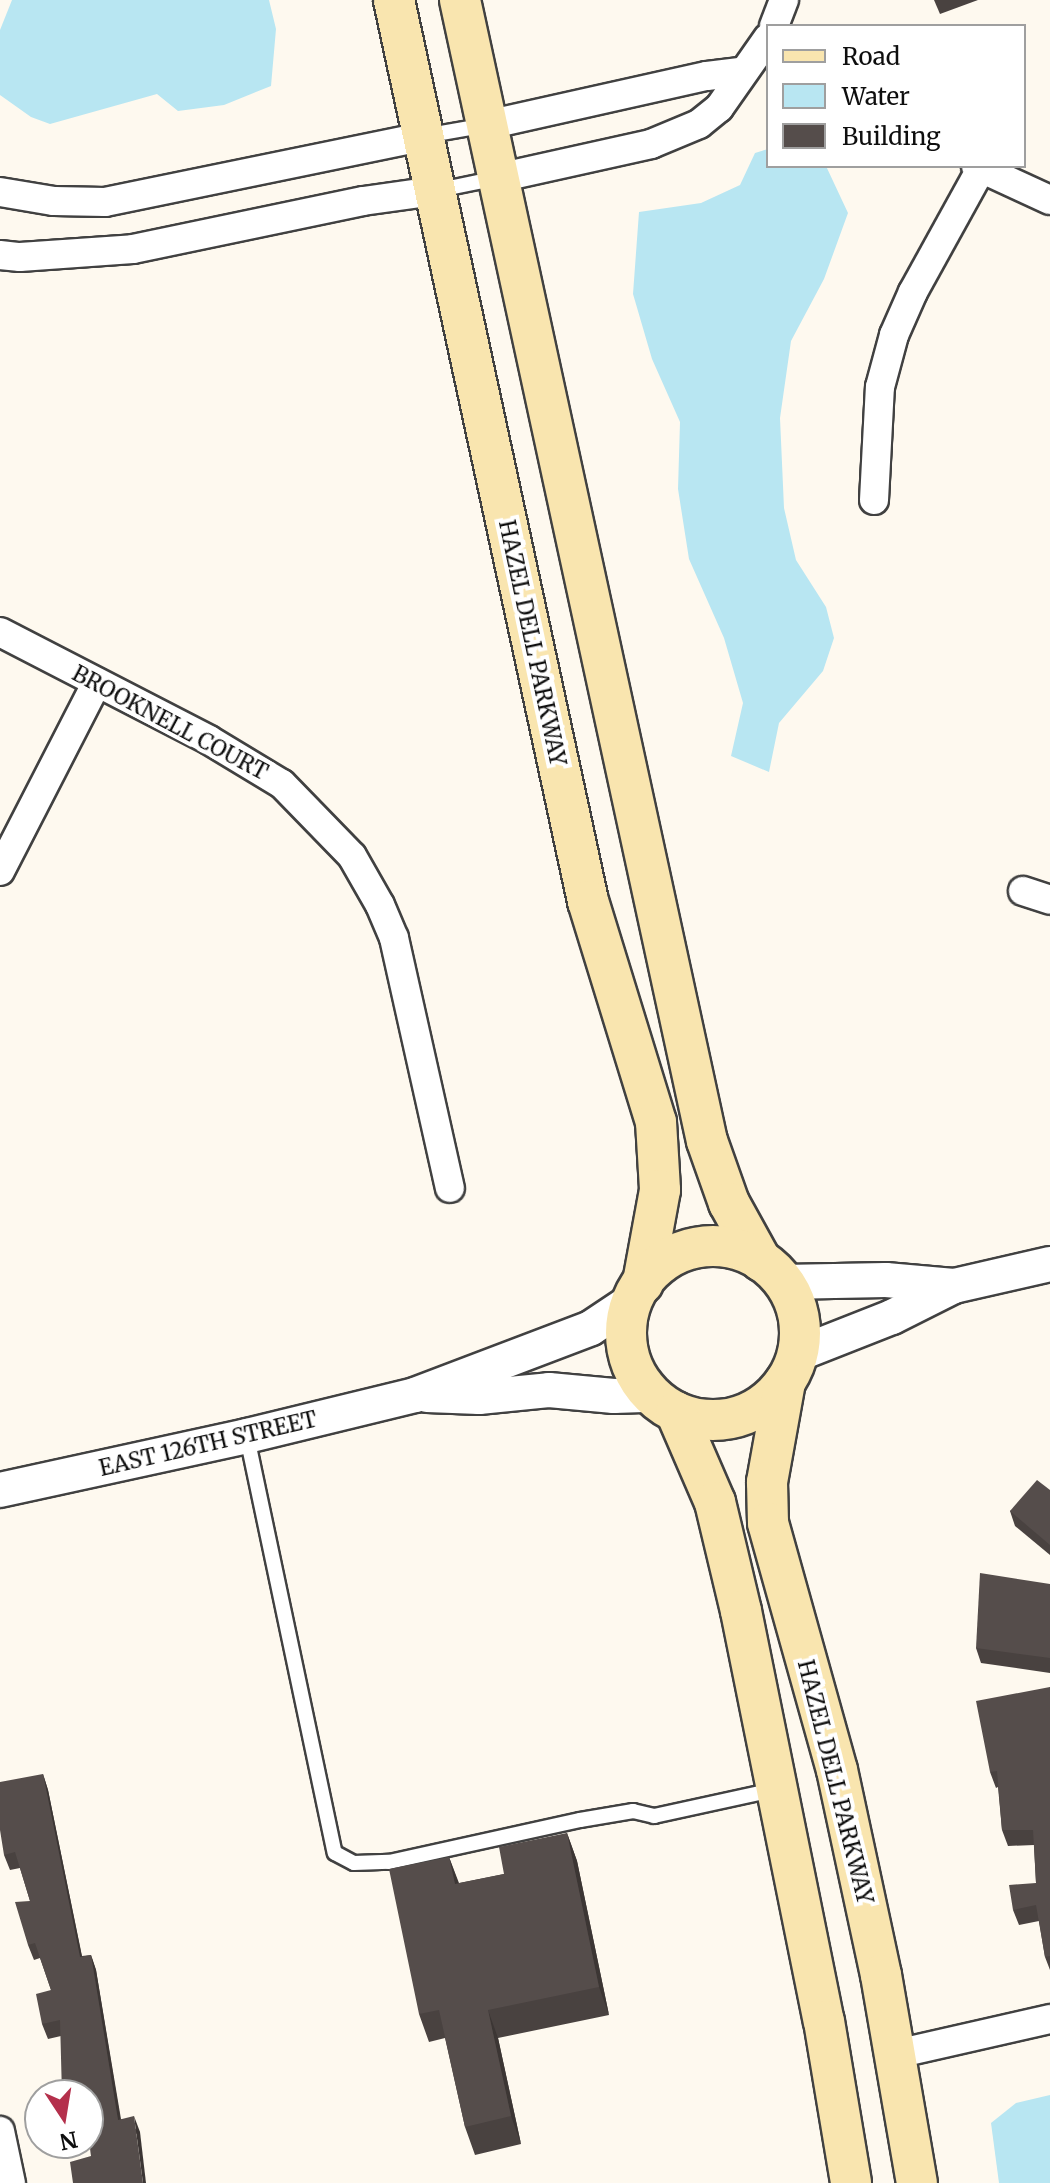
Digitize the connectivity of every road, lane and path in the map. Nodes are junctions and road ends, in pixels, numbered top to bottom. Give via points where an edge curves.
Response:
1 (394, 0) edge
2 (460, 0) edge
3 (784, 0) edge
4 (775, 24) edge
5 (766, 41) edge
6 (742, 72) junction
7 (487, 125) junction
8 (423, 137) junction
9 (979, 168) edge
10 (498, 178) junction
11 (435, 191) junction
12 (0, 192) edge
13 (1050, 200) edge
14 (0, 255) edge
15 (874, 500) dead end
16 (0, 632) edge
17 (97, 682) junction
18 (0, 871) edge
19 (1023, 891) dead end
20 (1050, 900) edge
21 (450, 1188) dead end
22 (1050, 1264) edge
23 (772, 1272) junction
24 (954, 1286) junction
25 (638, 1291) junction
26 (791, 1368) junction
27 (415, 1395) junction
28 (664, 1403) junction
29 (247, 1436) junction
30 (0, 1490) edge
31 (778, 1789) junction
32 (1050, 2019) edge
33 (896, 2054) junction
34 (0, 2131) edge
35 (11, 2183) edge
36 (851, 2183) edge
37 (917, 2183) edge

1 - 8 main road, HAZEL DELL PARKWAY
2 - 7 main road
3 - 4 street
5 - 6 street
6 - 7 street
6 - 10 street via 719,108 679,134
7 - 8 lane
7 - 10 main road
8 - 11 main road, HAZEL DELL PARKWAY
8 - 12 street via 105,202
9 - 13 street
9 - 15 street via 894,335 880,387
10 - 11 lane
10 - 23 main road via 707,1141 725,1195
11 - 14 street via 133,249
11 - 25 main road, HAZEL DELL PARKWAY via 588,901 656,1122 660,1190
16 - 17 street, BROOKNELL COURT
17 - 18 street
17 - 21 street, BROOKNELL COURT via 282,784 352,856 394,938
19 - 20 street
22 - 24 street
23 - 24 street
23 - 25 main road via 731,1249 698,1248 667,1260
23 - 26 main road via 797,1309
24 - 26 street
25 - 27 street, EAST 126TH STREET via 591,1328
25 - 28 main road via 626,1343 635,1371
26 - 28 main road via 764,1404 736,1417 705,1420
26 - 33 main road, HAZEL DELL PARKWAY via 765,1495 768,1523 837,1770
27 - 28 street, EAST 126TH STREET via 479,1397 549,1390
27 - 29 street, EAST 126TH STREET
28 - 31 main road via 719,1519
29 - 30 street, EAST 126TH STREET
29 - 31 lane via 335,1853 354,1863 389,1862 580,1820 633,1811 654,1816
31 - 36 main road
32 - 33 street
33 - 37 main road, HAZEL DELL PARKWAY
34 - 35 street

